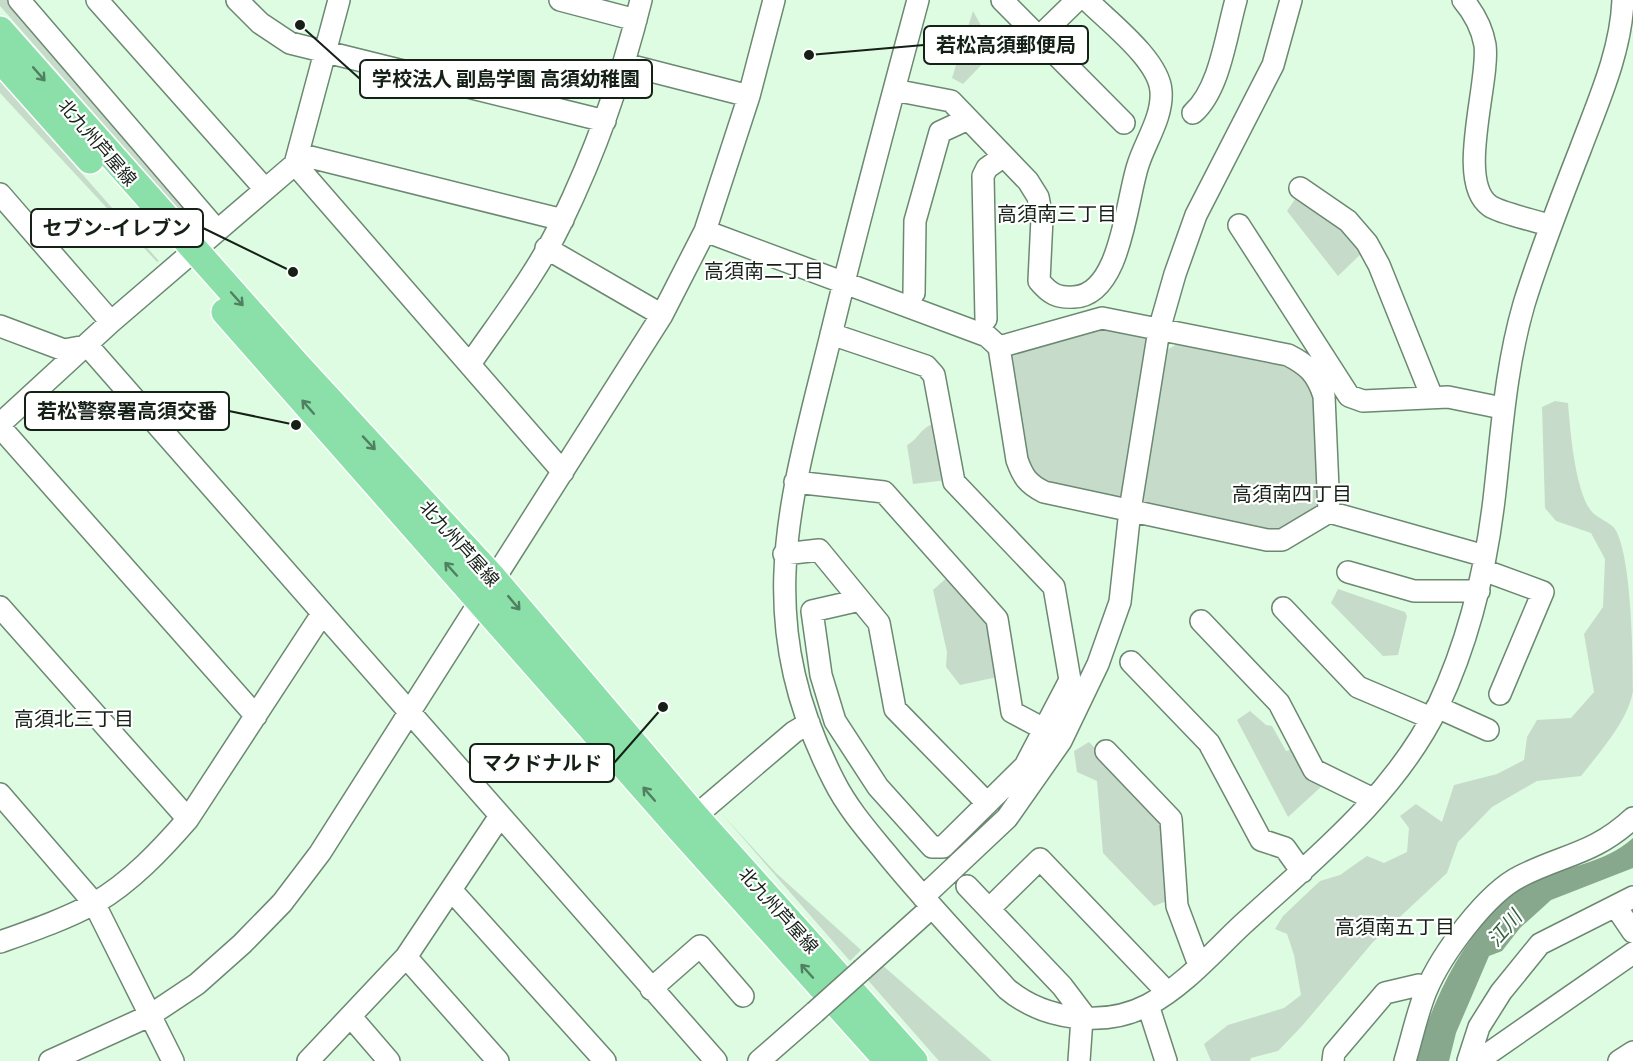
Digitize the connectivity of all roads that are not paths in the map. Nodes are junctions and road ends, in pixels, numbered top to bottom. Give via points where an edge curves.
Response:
1 (19, 0) edge
2 (97, 0) edge
3 (237, 0) edge
4 (339, 0) edge
5 (560, 0) edge
6 (774, 0) edge
7 (918, 0) edge
8 (1002, 0) edge
9 (1077, 0) edge
10 (1087, 0) edge
11 (1236, 0) edge
12 (1291, 0) edge
13 (1464, 0) edge
14 (1623, 0) edge
15 (638, 10) edge
16 (0, 30) edge
17 (1039, 38) junction
18 (326, 50) junction
19 (0, 59) edge
20 (624, 64) junction
21 (894, 90) junction
22 (749, 96) junction
23 (1193, 114) dead end
24 (968, 119) junction
25 (605, 121) junction
26 (1124, 123) dead end
27 (1004, 156) junction
28 (296, 159) junction
29 (264, 188) junction
30 (1300, 188) dead end
31 (0, 194) edge
32 (9, 211) edge
33 (563, 220) junction
34 (1239, 225) dead end
35 (1551, 226) junction
36 (216, 229) junction
37 (705, 231) junction
38 (546, 248) junction
39 (187, 255) junction
40 (843, 280) junction
41 (914, 293) dead end
42 (662, 315) junction
43 (986, 319) dead end
44 (111, 322) junction
45 (0, 326) edge
46 (1159, 330) junction
47 (831, 334) junction
48 (87, 345) junction
49 (999, 347) junction
50 (470, 364) junction
51 (1432, 397) junction
52 (1502, 408) junction
53 (0, 426) edge
54 (563, 472) junction
55 (795, 482) junction
56 (1130, 510) junction
57 (1329, 512) junction
58 (784, 554) junction
59 (1348, 572) dead end
60 (1482, 572) junction
61 (485, 589) junction
62 (860, 600) junction
63 (0, 607) edge
64 (1283, 608) dead end
65 (322, 614) junction
66 (1201, 621) dead end
67 (1131, 662) dead end
68 (1500, 694) dead end
69 (1434, 712) junction
70 (409, 713) junction
71 (256, 716) junction
72 (809, 723) junction
73 (1044, 729) junction
74 (1488, 730) dead end
75 (1106, 751) dead end
76 (0, 794) edge
77 (1373, 799) junction
78 (987, 803) junction
79 (500, 816) junction
80 (1633, 818) edge
81 (188, 819) junction
82 (688, 823) junction
83 (1302, 872) junction
84 (967, 886) dead end
85 (452, 891) junction
86 (928, 902) junction
87 (1624, 902) edge
88 (94, 903) junction
89 (989, 909) junction
90 (1633, 932) edge
91 (0, 942) edge
92 (1633, 953) edge
93 (406, 957) junction
94 (1199, 965) junction
95 (651, 989) junction
96 (1426, 990) junction
97 (1167, 992) junction
98 (743, 996) dead end
99 (1148, 1005) junction
100 (148, 1016) junction
101 (351, 1017) junction
102 (1085, 1018) junction
103 (1633, 1052) edge
104 (769, 1058) edge
105 (1474, 1059) edge
106 (50, 1061) edge
107 (173, 1061) edge
108 (308, 1061) edge
109 (389, 1061) edge
110 (498, 1061) edge
111 (605, 1061) edge
112 (716, 1061) edge
113 (888, 1061) edge
114 (914, 1061) edge
115 (1079, 1061) edge
116 (1166, 1061) edge
117 (1333, 1061) edge
118 (1405, 1061) edge
119 (1619, 1061) edge

1 - 36 street
2 - 29 street
3 - 18 street via 260,23 290,43
4 - 18 street
5 - 15 street
6 - 22 street
7 - 21 street
8 - 17 street
9 - 17 street
10 - 27 street via 1149,60 1161,91 1117,250 1096,291 1062,298 1049,294 1039,281 1042,218 1038,197
11 - 23 street via 1211,90
12 - 46 street via 1273,65 1196,215
13 - 35 street via 1475,15 1485,46 1474,157 1477,187 1489,206
14 - 35 street via 1616,49
15 - 20 street
16 -> 39 main road, 北九州芦屋線
17 - 26 street
18 - 25 street
18 - 28 street
19 - 39 main road, 北九州芦屋線
20 - 22 street
20 - 25 street
21 - 24 street via 951,101
21 - 40 street
22 - 37 street
24 - 27 street
24 - 41 street via 940,132 915,221
25 - 33 street
27 - 43 street via 987,168 983,176
28 - 29 street
28 - 33 street
28 - 50 street
29 - 36 street
30 - 51 street via 1347,221 1367,243
31 - 32 street
32 - 44 street
33 - 38 street
34 - 51 street via 1349,396 1363,401
35 - 52 street via 1524,305
36 - 39 street
37 - 40 street
37 - 42 street
38 - 42 street
38 - 50 street
39 - 44 street
39 - 61 main road, 北九州芦屋線
40 - 47 street
40 - 49 street via 987,336
42 - 54 street
44 - 48 street
45 - 48 street via 64,350
46 - 49 street via 1102,318
46 - 56 street
46 - 57 street via 1288,354 1306,364 1324,396
47 - 55 street
47 - 73 street via 926,366 934,375 954,482 1054,587 1070,680
48 - 53 street
48 - 65 street
49 - 56 street via 1017,460 1029,485 1044,492
50 - 54 street
51 - 52 street
52 - 60 street
53 - 71 street
54 - 61 street
55 - 58 street
55 - 73 street via 884,492 997,619 1012,712
56 - 57 street via 1267,540 1282,540
56 - 86 street via 1119,602 1098,664 1061,741 1006,818
57 - 60 street via 1423,538
58 - 62 street via 819,550
58 - 72 street via 788,638
59 - 60 street via 1414,591
60 - 68 street via 1543,592
60 - 69 street
61 - 70 street
61 - 82 main road, 北九州芦屋線
62 - 78 street via 879,623 894,709
62 - 78 street via 812,611 821,675 835,721 878,787 932,847 943,847
63 - 81 street
64 - 69 street via 1358,687
65 - 70 street
65 - 71 street
66 - 77 street via 1279,703 1314,770
67 - 83 street via 1209,743 1261,840 1285,848
69 - 74 street
69 - 77 street via 1391,781
70 - 79 street
70 - 100 street via 320,853 282,903 197,984
71 - 81 street
72 - 82 street
72 - 86 street via 851,809
73 - 78 street via 1024,766
75 - 94 street via 1172,819 1178,906
76 - 88 street
77 - 83 street
79 - 85 street
79 - 95 street
80 - 96 street via 1593,848 1520,876 1499,890 1459,936
81 - 88 street via 124,882
113 -> 82 main road, 北九州芦屋線
82 - 114 main road, 北九州芦屋線
83 - 94 street
84 - 89 street
85 - 93 street
85 - 111 street
86 - 102 street via 1024,1003
86 - 104 street, bridge
87 - 90 street
87 - 105 street via 1540,944 1479,1027
88 - 91 street
88 - 100 street
89 - 97 street via 1040,859
89 - 102 street via 1062,986
92 - 105 street
93 - 101 street
93 - 110 street
94 - 97 street
95 - 98 street via 700,946
95 - 112 street
96 - 117 street via 1419,985 1385,993 1334,1053
96 - 118 street
97 - 99 street
99 - 102 street via 1113,1017
99 - 116 street
100 - 106 street
100 - 107 street
101 - 108 street
101 - 109 street
102 - 115 street
103 - 119 street

